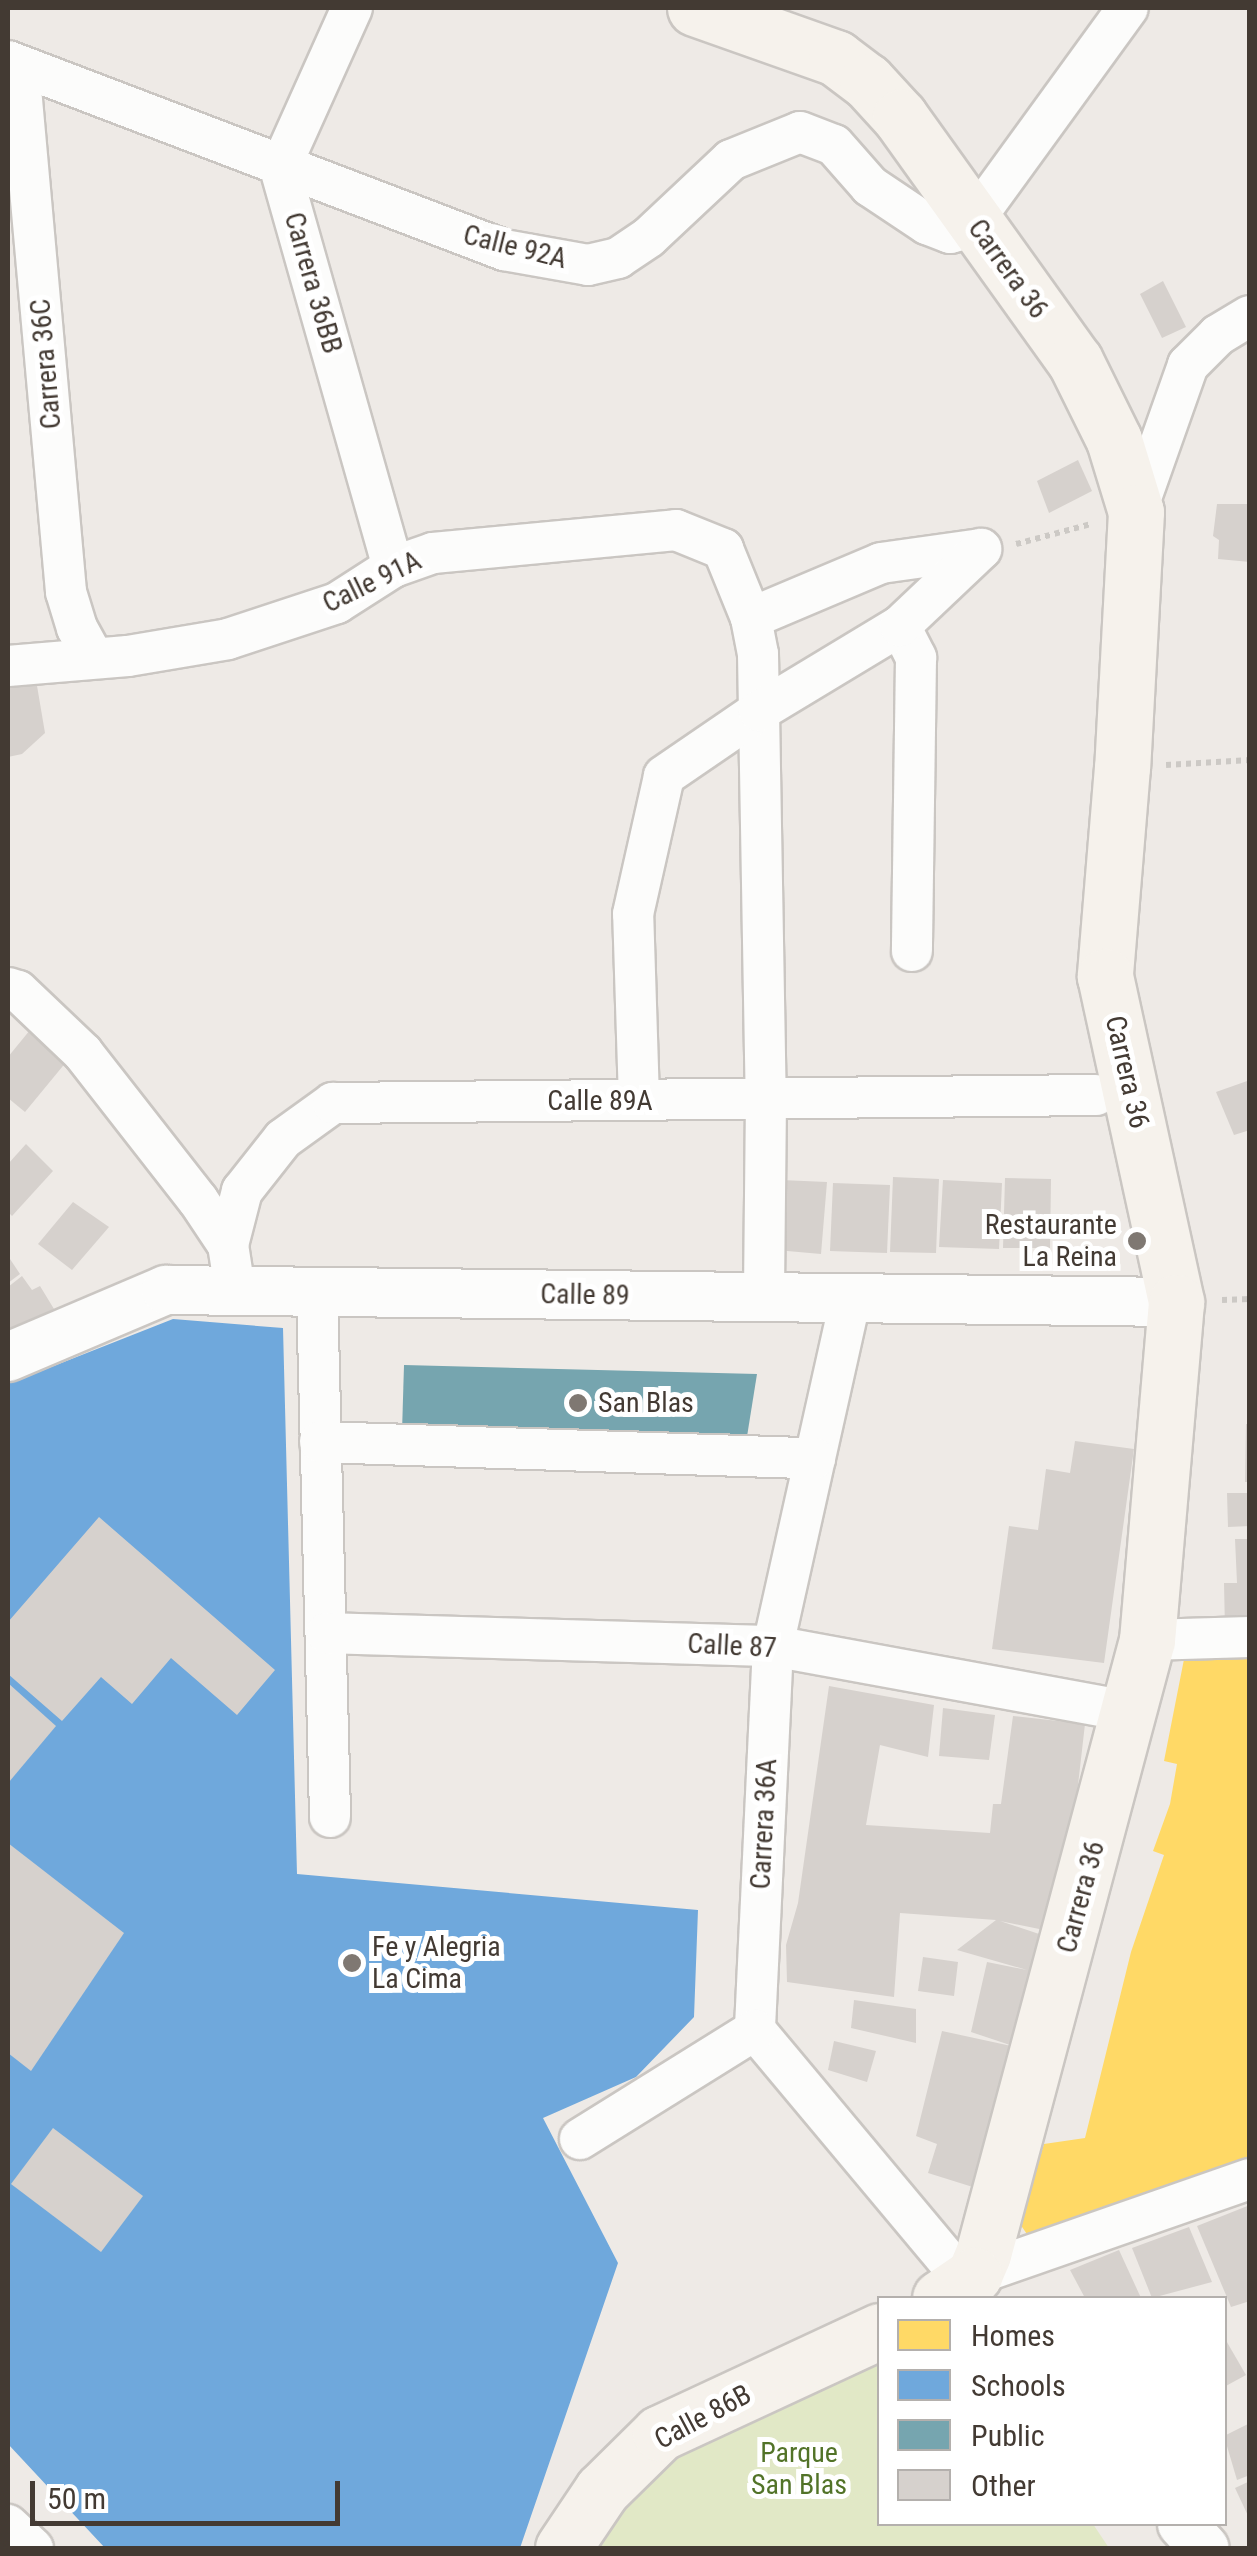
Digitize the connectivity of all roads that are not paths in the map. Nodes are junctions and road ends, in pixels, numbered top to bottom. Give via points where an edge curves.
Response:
1 (352, 8) edge
2 (695, 8) edge
3 (1128, 8) edge
4 (13, 63) edge
5 (280, 168) junction
6 (973, 221) junction
7 (1250, 316) edge
8 (1136, 512) junction
9 (393, 568) junction
10 (751, 618) junction
11 (900, 626) junction
12 (93, 657) junction
13 (8, 666) edge
14 (759, 710) junction
15 (912, 952) dead end
16 (8, 988) edge
17 (1096, 1095) dead end
18 (639, 1100) junction
19 (766, 1100) junction
20 (231, 1268) junction
21 (317, 1292) junction
22 (764, 1297) junction
23 (851, 1298) junction
24 (1176, 1302) junction
25 (8, 1357) edge
26 (320, 1442) junction
27 (815, 1458) junction
28 (327, 1633) junction
29 (1250, 1637) edge
30 (1147, 1640) junction
31 (773, 1646) junction
32 (1132, 1712) junction
33 (330, 1816) dead end
34 (754, 2030) junction
35 (580, 2139) dead end
36 (1250, 2179) edge
37 (964, 2289) edge
38 (877, 2332) edge
39 (8, 2524) edge
40 (1184, 2526) edge
41 (32, 2548) edge
42 (564, 2548) edge
43 (1204, 2548) edge

1 - 5 street
2 - 6 main road, Carrera 36 via 836,58 900,117
3 - 6 street
4 - 5 street, Calle 92A
4 - 12 street, Carrera 36C via 66,592
5 - 6 street, Calle 92A via 504,250 588,264 618,258 649,237 732,160 800,132 834,145 870,186 928,224 950,233
5 - 9 street, Carrera 36BB
6 - 8 main road, Carrera 36 via 1075,361 1114,440
7 - 8 street via 1218,334 1188,365
8 - 24 main road, Carrera 36 via 1105,976
9 - 10 street, Calle 91A via 433,553 676,530 723,549
9 - 12 street, Calle 91A via 336,603 228,640
10 - 11 street via 881,563 981,549
10 - 14 street, Calle 91A
11 - 14 street
11 - 15 street via 916,658
12 - 13 street, Calle 91A
14 - 18 street via 664,776 633,914
14 - 19 street, Calle 91A
16 - 20 street via 83,1053 198,1200
17 - 19 street, Calle 89A
18 - 19 street, Calle 89A
18 - 20 street, Calle 89A via 333,1103 283,1138 242,1190
19 - 22 street, Calle 91A
20 - 21 street, Calle 89
20 - 25 street, Calle 89
21 - 22 street, Calle 89
21 - 26 street
22 - 23 street, Calle 89
23 - 24 street, Calle 89
23 - 27 street, Carrera 36A
24 - 30 main road, Carrera 36
26 - 27 street
26 - 28 street
27 - 31 street, Carrera 36A
28 - 31 street, Calle 87
28 - 33 street
29 - 30 street
30 - 32 main road, Carrera 36
31 - 32 street, Calle 87
31 - 34 street, Carrera 36A
32 - 37 main road, Carrera 36
34 - 35 street
34 - 37 street
36 - 37 street
38 - 42 main road, Calle 86B via 660,2432 602,2490
39 - 41 street
40 - 43 street

